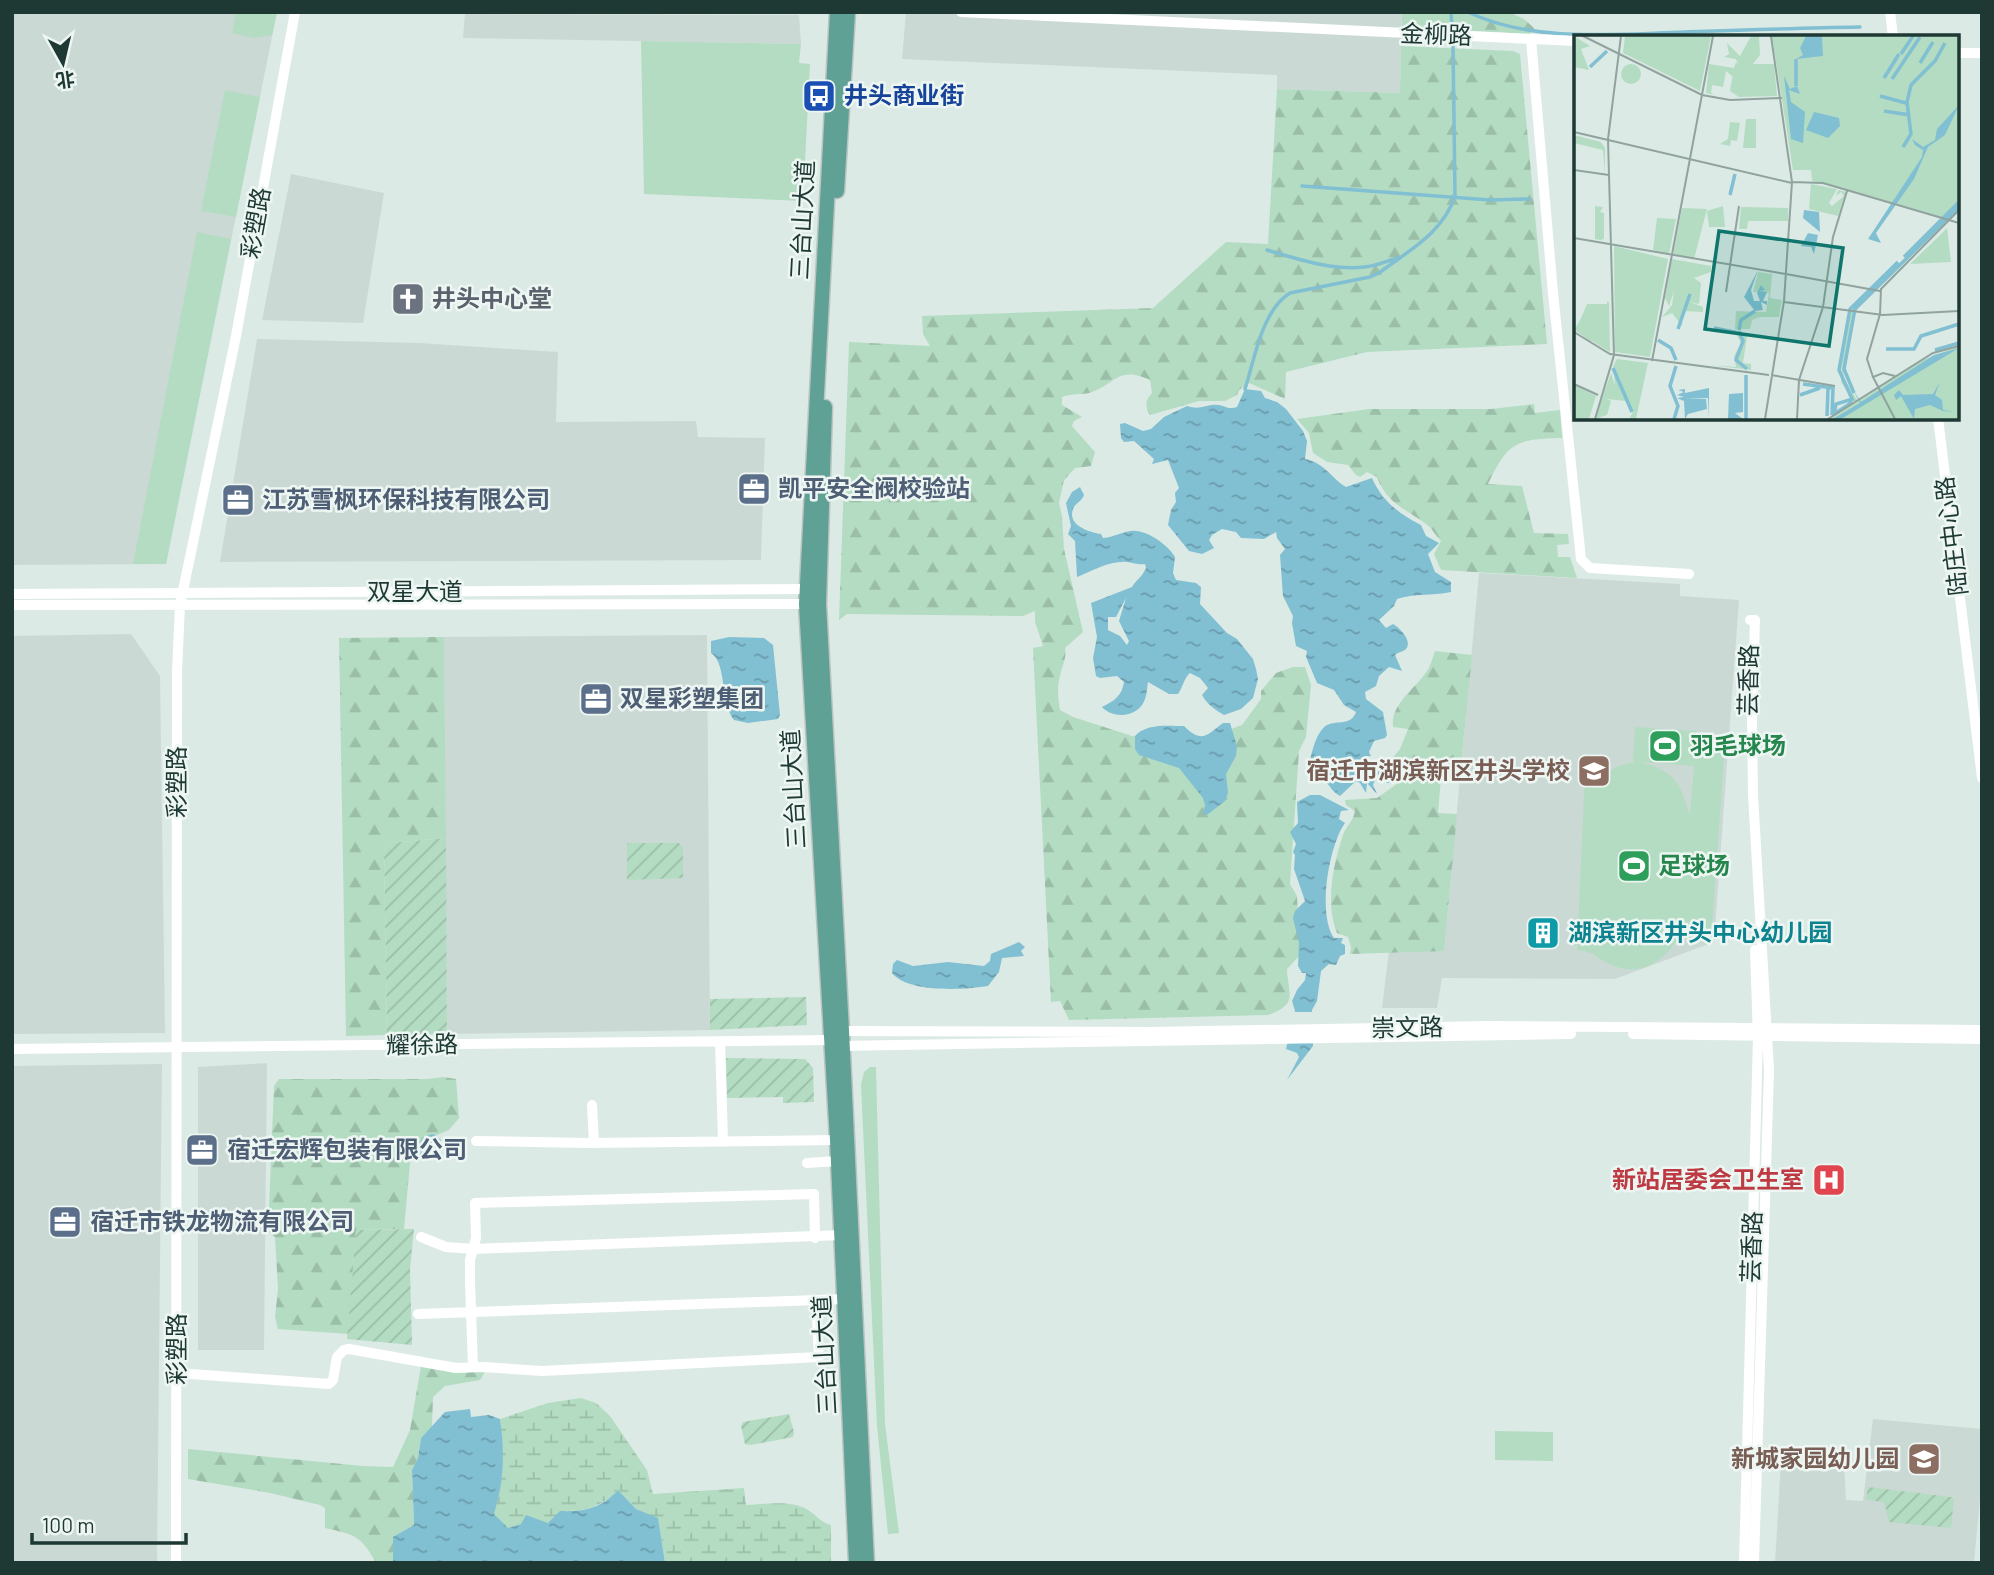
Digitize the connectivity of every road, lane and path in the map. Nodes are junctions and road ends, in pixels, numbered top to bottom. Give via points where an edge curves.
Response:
1 (295, 12) edge
2 (838, 12) edge
3 (848, 12) edge
4 (961, 12) edge
5 (1890, 12) edge
6 (1893, 35) edge
7 (1531, 39) junction
8 (1574, 41) edge
9 (1959, 53) edge
10 (1982, 53) edge
11 (1938, 420) edge
12 (1689, 574) dead end
13 (183, 592) junction
14 (12, 594) edge
15 (812, 597) junction
16 (12, 605) edge
17 (180, 605) junction
18 (1982, 778) edge
19 (1982, 1030) edge
20 (1762, 1032) junction
21 (836, 1039) junction
22 (1982, 1039) edge
23 (720, 1041) junction
24 (177, 1048) junction
25 (12, 1049) edge
26 (592, 1105) dead end
27 (838, 1140) junction
28 (476, 1141) dead end
29 (723, 1141) junction
30 (594, 1143) junction
31 (838, 1161) junction
32 (807, 1163) dead end
33 (842, 1235) junction
34 (421, 1237) dead end
35 (815, 1238) junction
36 (473, 1249) junction
37 (845, 1299) junction
38 (816, 1301) junction
39 (473, 1313) junction
40 (418, 1314) dead end
41 (473, 1367) junction
42 (177, 1373) junction
43 (176, 1563) edge
44 (856, 1563) edge
45 (867, 1563) edge
46 (1744, 1563) edge
47 (1755, 1563) edge

1 - 13 street, 彩塑路 via 236,336
2 - 15 main road, 三台山大道
3 - 15 main road, 三台山大道
4 - 7 street, 金柳路
5 - 6 street
7 - 8 street, 金柳路
7 - 12 street via 1581,559 1590,568
9 - 10 street
11 - 18 street, 陆庄中心路
13 - 14 street, 双星大道
13 - 15 street, 双星大道
13 - 17 street, 彩塑路
15 - 17 street, 双星大道
15 - 21 main road, 三台山大道
16 - 17 street, 双星大道
17 - 24 street, 彩塑路
19 - 20 street, 崇文路
20 - 20 street, 芸香路 via 1753,795 1755,620 1750,620 1747,758
20 - 21 street, 崇文路
20 - 22 street, 崇文路
20 - 46 street, 芸香路
20 - 47 street, 芸香路 via 1769,1070
21 - 23 street, 耀徐路
21 - 27 main road, 三台山大道
21 - 45 main road, 三台山大道
23 - 24 street, 耀徐路
23 - 29 street
24 - 25 street, 耀徐路
24 - 42 street, 彩塑路
26 - 30 street
27 - 29 street
27 - 31 main road, 三台山大道
28 - 30 street
29 - 30 street
31 - 32 street
31 - 33 main road, 三台山大道
33 - 35 street
33 - 37 main road, 三台山大道
34 - 36 street via 446,1247
35 - 36 street
35 - 36 street via 814,1194 475,1203
36 - 39 street
37 - 38 street
37 - 44 main road, 三台山大道
38 - 39 street
38 - 41 street via 819,1357 542,1371
39 - 40 street
39 - 41 street
41 - 42 street via 349,1349 337,1357 329,1384
42 - 43 street, 彩塑路

